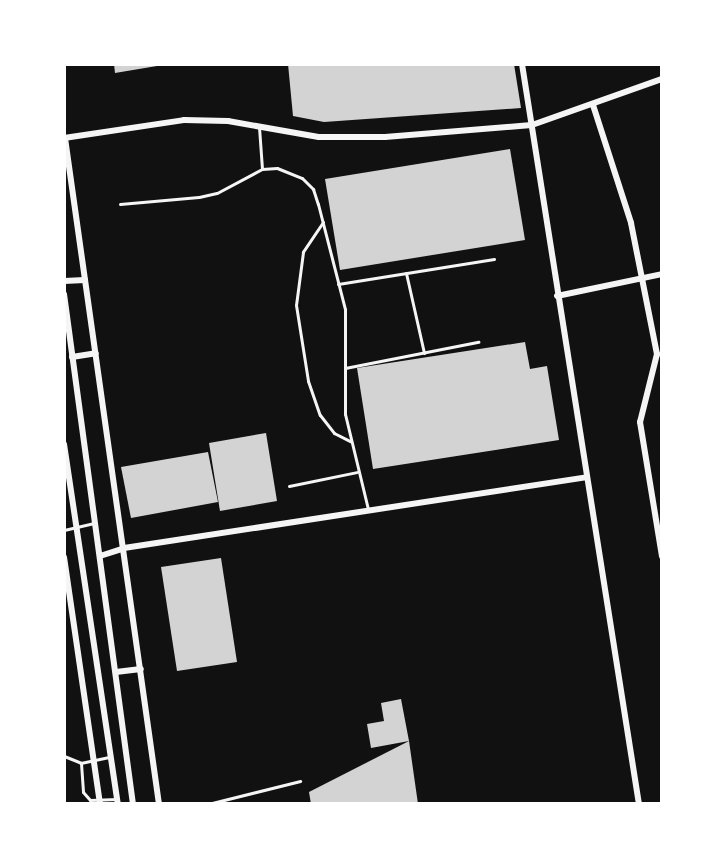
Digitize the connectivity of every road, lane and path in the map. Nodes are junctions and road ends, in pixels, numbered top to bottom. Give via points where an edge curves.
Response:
1 (522, 64) edge
2 (662, 78) edge
3 (593, 105) junction
4 (532, 125) junction
5 (259, 126) junction
6 (65, 138) edge
7 (262, 169) junction
8 (120, 204) dead end
9 (323, 222) junction
10 (494, 259) dead end
11 (406, 273) junction
12 (662, 274) edge
13 (642, 276) junction
14 (85, 280) junction
15 (64, 281) edge
16 (339, 284) junction
17 (64, 294) edge
18 (557, 296) junction
19 (67, 333) edge
20 (478, 342) dead end
21 (96, 353) junction
22 (424, 353) junction
23 (72, 357) junction
24 (345, 368) junction
25 (350, 441) junction
26 (64, 444) edge
27 (357, 472) junction
28 (586, 477) junction
29 (289, 486) dead end
30 (369, 511) junction
31 (96, 523) junction
32 (76, 528) junction
33 (64, 530) edge
34 (124, 548) junction
35 (100, 556) junction
36 (662, 556) edge
37 (64, 557) edge
38 (141, 669) junction
39 (116, 672) junction
40 (64, 756) edge
41 (111, 756) junction
42 (94, 759) junction
43 (81, 763) junction
44 (300, 781) dead end
45 (117, 801) edge
46 (100, 802) edge
47 (133, 804) edge
48 (159, 804) edge
49 (208, 804) edge
50 (639, 804) edge

1 - 4 street
2 - 3 street
3 - 4 street
3 - 13 street via 631,223
4 - 5 street via 374,137 319,137
4 - 18 street
5 - 6 street via 184,120
5 - 7 lane
6 - 14 street
7 - 8 lane via 208,195
7 - 9 lane via 277,168 302,178 314,189
9 - 16 lane
9 - 25 lane via 303,252 296,305 308,381 321,416 334,433
10 - 11 lane
11 - 16 lane
11 - 22 lane
12 - 13 street
13 - 18 street
13 - 36 street via 657,354 640,423
14 - 15 street
14 - 21 street
16 - 24 lane via 345,309
17 - 19 street
18 - 28 street
19 - 23 street
20 - 22 lane
21 - 23 street
21 - 34 street
22 - 24 lane
23 - 31 street
24 - 25 lane via 343,391
25 - 27 lane
26 - 32 street
27 - 29 lane
27 - 30 lane
28 - 30 street
28 - 50 street
30 - 34 street
31 - 32 lane
31 - 35 street
32 - 33 lane
32 - 41 street
34 - 35 street
34 - 38 street
35 - 39 street
37 - 42 street
38 - 39 street
38 - 48 street
39 - 47 street
40 - 43 lane
41 - 42 lane
41 - 45 street
42 - 43 lane
42 - 46 street
43 - 46 lane via 83,792 90,800
44 - 49 lane
45 - 46 lane

